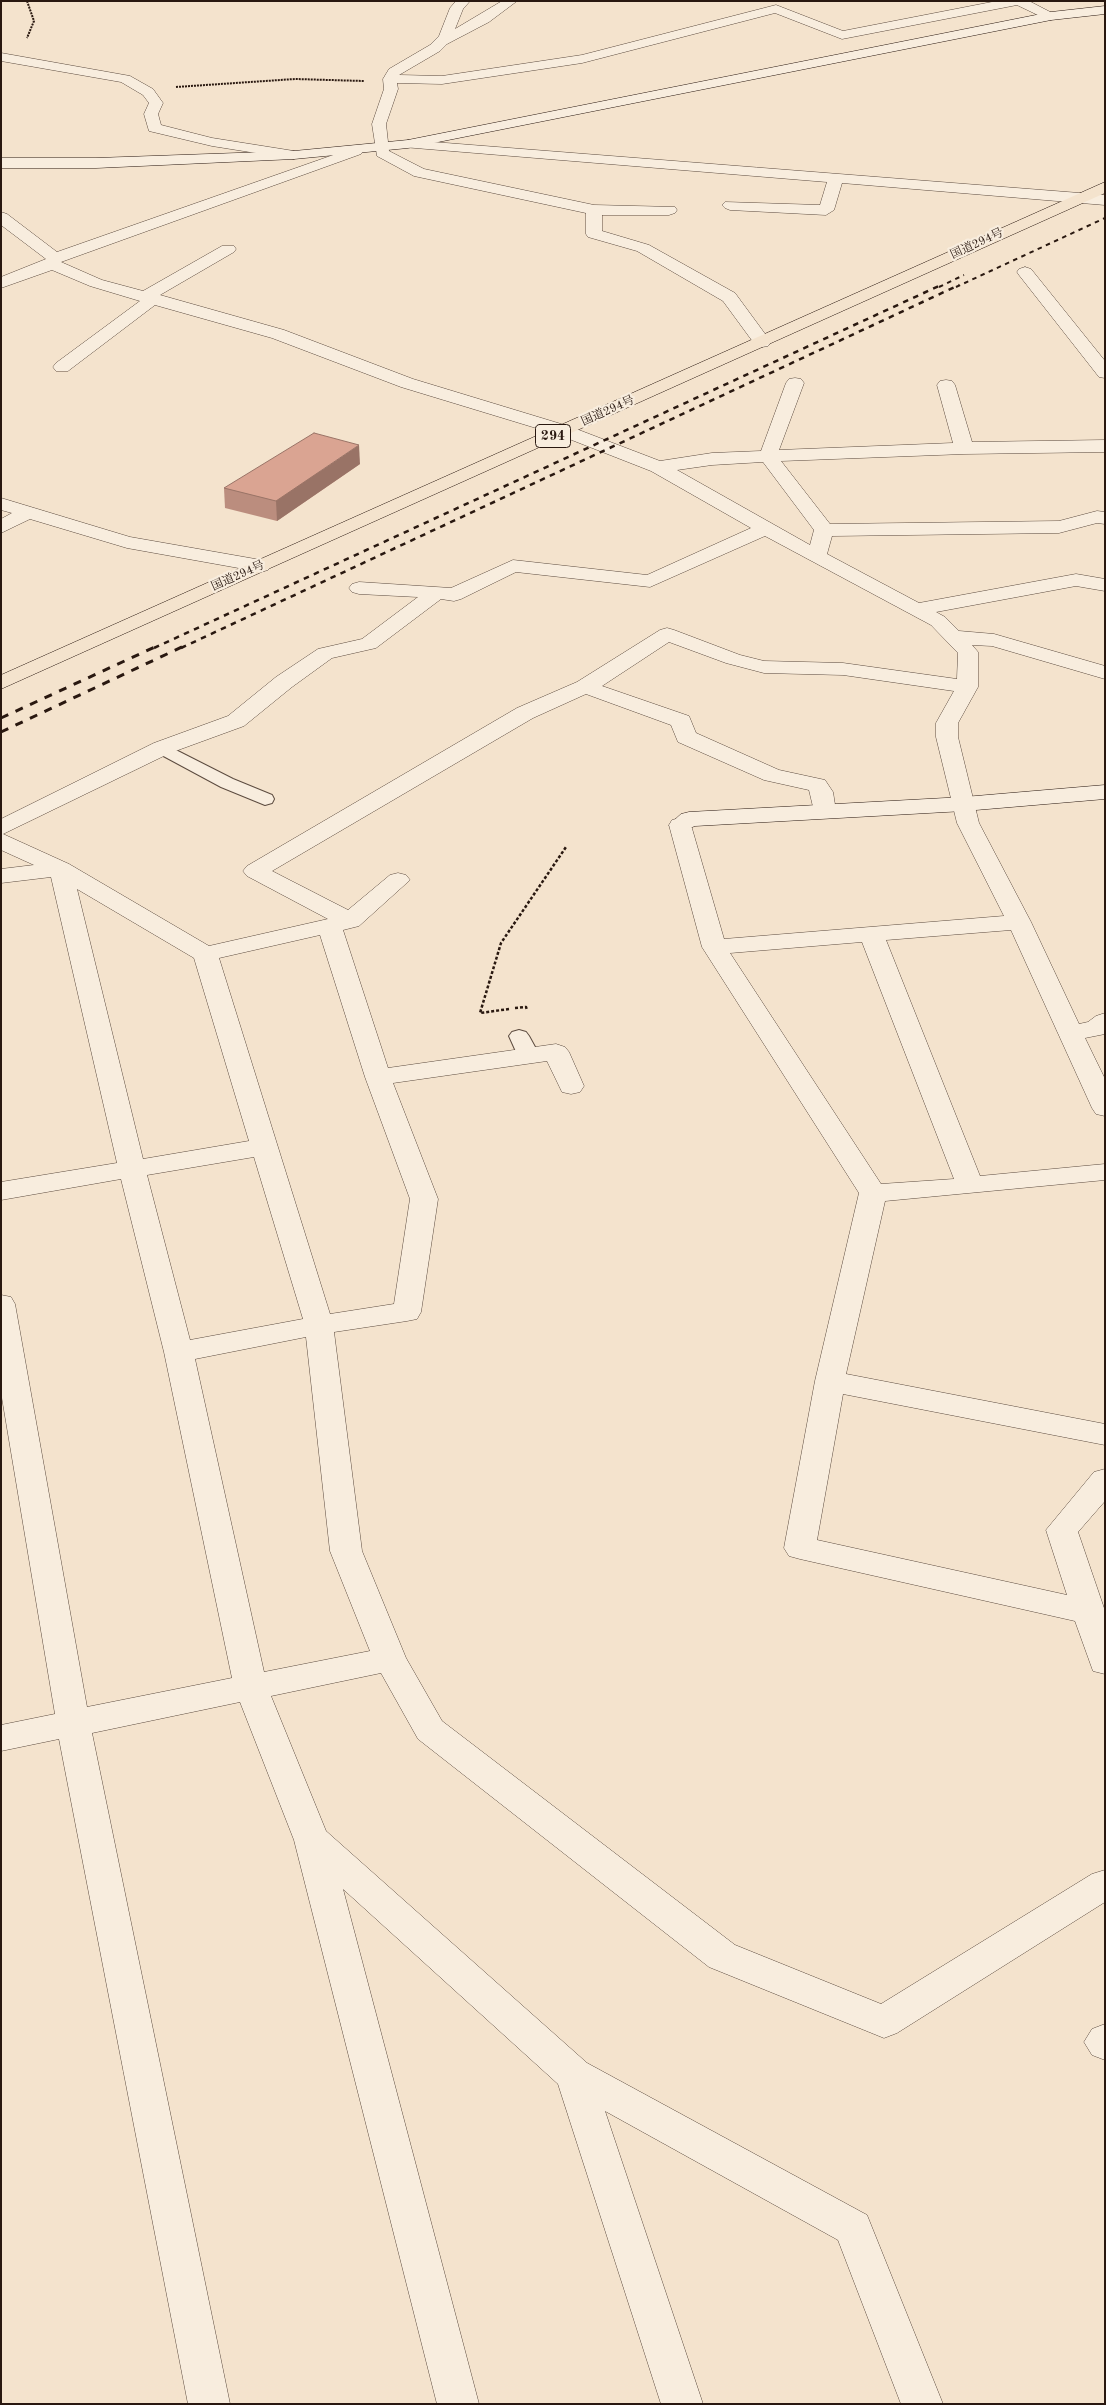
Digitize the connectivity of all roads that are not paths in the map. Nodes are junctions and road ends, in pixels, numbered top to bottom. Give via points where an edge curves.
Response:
1 (464, 1) edge
2 (510, 1) edge
3 (1019, 1) edge
4 (1105, 10) edge
5 (1051, 16) junction
6 (442, 41) junction
7 (1, 57) edge
8 (390, 79) junction
9 (408, 144) junction
10 (380, 147) junction
11 (356, 151) junction
12 (294, 156) junction
13 (1, 163) edge
14 (836, 178) junction
15 (1105, 187) edge
16 (1079, 198) junction
17 (1105, 200) edge
18 (730, 205) dead end
19 (594, 210) junction
20 (669, 210) dead end
21 (1, 217) edge
22 (228, 249) dead end
23 (54, 261) junction
24 (1025, 272) dead end
25 (1, 283) edge
26 (150, 297) junction
27 (762, 342) junction
28 (62, 367) dead end
29 (1105, 373) edge
30 (795, 383) dead end
31 (946, 385) dead end
32 (565, 431) junction
33 (1105, 446) edge
34 (964, 448) junction
35 (768, 456) junction
36 (658, 467) junction
37 (1, 504) edge
38 (29, 512) junction
39 (1105, 518) edge
40 (1, 527) edge
41 (766, 529) junction
42 (824, 530) junction
43 (816, 555) junction
44 (260, 566) junction
45 (1105, 585) edge
46 (360, 588) dead end
47 (437, 592) junction
48 (918, 609) junction
49 (955, 637) junction
50 (1105, 673) edge
51 (1, 683) edge
52 (585, 687) junction
53 (967, 687) junction
54 (162, 748) junction
55 (1105, 792) edge
56 (265, 798) dead end
57 (964, 804) junction
58 (825, 811) junction
59 (1, 828) edge
60 (1, 841) edge
61 (61, 868) junction
62 (1, 876) edge
63 (398, 880) dead end
64 (1019, 922) junction
65 (340, 924) junction
66 (871, 934) junction
67 (714, 947) junction
68 (205, 954) junction
69 (1105, 1021) edge
70 (1070, 1034) junction
71 (378, 1077) junction
72 (571, 1086) dead end
73 (1105, 1108) edge
74 (263, 1147) junction
75 (132, 1171) junction
76 (1105, 1172) edge
77 (970, 1186) junction
78 (1, 1191) edge
79 (873, 1192) junction
80 (1, 1304) edge
81 (319, 1326) junction
82 (179, 1352) junction
83 (830, 1381) junction
84 (1105, 1435) edge
85 (1105, 1480) edge
86 (1089, 1612) junction
87 (390, 1659) junction
88 (1105, 1662) edge
89 (251, 1688) junction
90 (73, 1722) junction
91 (1, 1738) edge
92 (312, 1840) junction
93 (1105, 1884) edge
94 (1105, 2040) edge
95 (1105, 2044) edge
96 (574, 2075) junction
97 (209, 2404) edge
98 (458, 2404) edge
99 (682, 2404) edge
100 (922, 2404) edge

1 - 6 street via 457,8
2 - 6 street
3 - 5 street
3 - 8 street via 842,35 776,8 582,59 442,80
4 - 5 street
5 - 9 street
6 - 8 street via 394,72
7 - 12 street via 124,79 148,92 156,103 151,114 154,128
8 - 10 street via 391,89 379,124
9 - 10 street
9 - 14 street
10 - 11 street
10 - 19 street via 382,153 419,173
11 - 12 street
11 - 23 street
12 - 13 street
14 - 16 street
14 - 18 street via 826,210
15 - 16 highway, 国道294号 / 294
16 - 17 street
16 - 27 highway, 国道294号 / 294
19 - 20 street
19 - 27 street via 594,234 643,248 729,297
21 - 23 street
22 - 26 street
23 - 25 street
23 - 26 street via 96,283
24 - 29 street
26 - 28 street
26 - 32 street via 278,334 407,383
27 - 32 highway, 国道294号 / 294
30 - 35 street
31 - 34 street
32 - 36 street
32 - 44 highway, 国道294号 / 294
33 - 34 street
34 - 35 street
35 - 36 street via 712,459
35 - 42 street
36 - 41 street
37 - 38 street
38 - 40 street
38 - 44 street via 127,542
39 - 42 street via 1097,517 1059,527
41 - 43 street
41 - 47 street via 650,581 513,566 454,595
42 - 43 street
43 - 48 street
44 - 51 highway, 国道294号 / 294
45 - 48 street via 1076,580
46 - 47 street
47 - 54 street via 369,644 325,653 236,721
48 - 49 street
49 - 50 street via 994,640
49 - 53 street via 968,652
52 - 53 street via 667,634 764,667 843,669
52 - 58 street via 681,721 686,737 772,775 817,785 822,792
52 - 65 street via 525,713 255,871
53 - 57 street via 947,723 947,737
54 - 56 lane via 227,783
54 - 59 street
55 - 57 street
57 - 58 street
57 - 64 street via 968,823
58 - 67 street via 689,819 680,825
60 - 61 street
61 - 62 street
61 - 68 street
61 - 75 street
63 - 65 street
64 - 66 street
64 - 70 street
65 - 68 street
65 - 71 street
66 - 67 street
66 - 77 street
67 - 79 street
68 - 74 street
69 - 70 street via 1097,1028
70 - 73 street
71 - 72 street via 524,1046 556,1052
71 - 81 street via 424,1199 407,1312
74 - 75 street
74 - 81 street
75 - 78 street
75 - 82 street
76 - 77 street
77 - 79 street
79 - 83 street
80 - 90 street
81 - 82 street
81 - 87 street via 346,1551
82 - 89 street
83 - 84 street
83 - 86 street via 800,1548
85 - 86 street via 1062,1530
86 - 88 street
87 - 89 street
87 - 93 street via 430,1730 722,1956 884,2022
89 - 90 street
89 - 92 street
90 - 91 street
90 - 97 street
92 - 96 street
92 - 98 street
94 - 95 street
96 - 99 street
96 - 100 street via 853,2228

